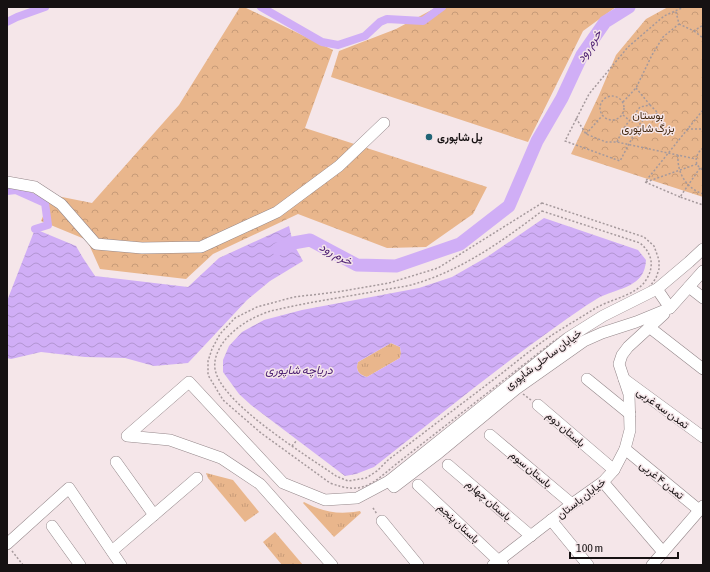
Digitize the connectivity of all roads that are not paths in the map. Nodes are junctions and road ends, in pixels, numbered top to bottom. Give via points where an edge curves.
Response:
1 (384, 123) dead end
2 (7, 182) edge
3 (703, 248) edge
4 (703, 271) edge
5 (689, 287) junction
6 (657, 289) junction
7 (703, 298) edge
8 (670, 308) junction
9 (650, 326) junction
10 (703, 369) edge
11 (587, 379) dead end
12 (624, 379) junction
13 (514, 386) junction
14 (538, 405) road end
15 (630, 414) junction
16 (490, 435) dead end
17 (703, 437) edge
18 (625, 449) junction
19 (116, 462) dead end
20 (448, 465) dead end
21 (614, 470) junction
22 (197, 478) dead end
23 (603, 482) junction
24 (418, 485) dead end
25 (572, 504) junction
26 (701, 508) edge
27 (154, 515) junction
28 (382, 520) dead end
29 (551, 520) junction
30 (52, 526) dead end
31 (531, 536) junction
32 (7, 544) edge
33 (112, 551) junction
34 (663, 552) junction
35 (499, 563) edge
36 (80, 565) edge
37 (121, 565) edge
38 (332, 565) edge
39 (418, 565) edge
40 (588, 565) edge
41 (652, 565) edge

1 - 2 street via 339,166 277,212 201,247 142,248 96,244 61,204 35,187
3 - 6 street, خیابان ساحلی شاپوری
4 - 5 street, خیابان ساحلی شاپوری
5 - 7 street
5 - 8 street, خیابان ساحلی شاپوری
6 - 8 street
6 - 13 street, خیابان ساحلی شاپوری via 603,316 568,338
8 - 9 street, خیابان باستان
8 - 13 street, خیابان ساحلی شاپوری via 584,341
9 - 10 street
9 - 12 street, خیابان باستان via 622,355 619,364
11 - 15 street
12 - 15 street, خیابان باستان via 629,394
12 - 17 street, تمدن سه غربی
13 - 38 street, خیابان ساحلی شاپوری via 392,484 357,498 325,500 283,483 188,382 127,436 170,440 221,458 260,484
14 - 21 street, باستان دوم
15 - 18 street, خیابان باستان via 630,430
16 - 25 street, باستان سوم
18 - 21 street, خیابان باستان
18 - 26 street, تمدن ۴ غربی
19 - 27 street
20 - 31 street, باستان چهارم
21 - 23 street, خیابان باستان
22 - 27 street
23 - 25 street, خیابان باستان
23 - 34 street
24 - 35 street, باستان پنجم
25 - 29 street, خیابان باستان
26 - 34 street
27 - 33 street
28 - 39 street
29 - 31 street, خیابان باستان
29 - 40 street
30 - 36 street
31 - 35 street, خیابان باستان
32 - 33 street via 69,488
33 - 37 street
34 - 41 street

